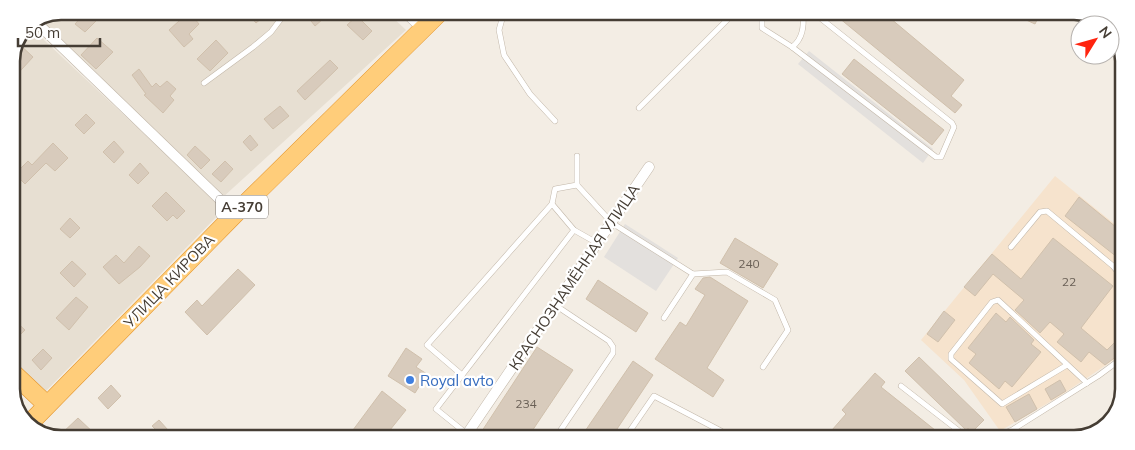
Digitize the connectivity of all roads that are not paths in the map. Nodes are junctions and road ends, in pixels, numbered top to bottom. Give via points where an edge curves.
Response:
1 (280, 20) edge
2 (413, 20) edge
3 (432, 20) edge
4 (502, 20) edge
5 (727, 20) edge
6 (762, 20) edge
7 (803, 20) edge
8 (823, 20) edge
9 (40, 26) edge
10 (423, 29) junction
11 (792, 47) junction
12 (204, 83) dead end
13 (639, 108) dead end
14 (555, 121) dead end
15 (577, 156) dead end
16 (649, 167) dead end
17 (577, 185) junction
18 (552, 204) junction
19 (235, 214) junction
20 (612, 223) junction
21 (574, 230) junction
22 (598, 244) junction
23 (1011, 247) dead end
24 (1115, 268) edge
25 (693, 274) junction
26 (555, 305) junction
27 (664, 318) dead end
28 (1115, 363) edge
29 (1067, 365) junction
30 (763, 367) dead end
31 (462, 375) junction
32 (20, 380) edge
33 (1088, 382) junction
34 (901, 386) dead end
35 (47, 405) junction
36 (33, 419) edge
37 (460, 430) edge
38 (469, 430) edge
39 (561, 430) edge
40 (631, 430) edge
41 (719, 430) edge
42 (958, 430) edge
43 (1012, 430) edge

1 - 12 lane via 254,47
2 - 10 street
3 - 10 highway, УЛИЦА КИРОВА / А-370
4 - 14 lane via 499,30 504,55 530,94
5 - 13 lane
6 - 11 lane via 762,28
7 - 11 lane via 798,43
8 - 11 lane via 952,123 954,127 941,156 936,157
9 - 19 street
10 - 19 highway, УЛИЦА КИРОВА / А-370
15 - 17 lane
16 - 20 street, КРАСНОЗНАМЁННАЯ УЛИЦА
17 - 18 lane via 555,189
17 - 20 lane
18 - 21 lane
18 - 31 lane via 427,345
19 - 35 highway, УЛИЦА КИРОВА / А-370
20 - 22 street, КРАСНОЗНАМЁННАЯ УЛИЦА
20 - 25 lane
21 - 22 lane
21 - 31 lane
22 - 26 street, КРАСНОЗНАМЁННАЯ УЛИЦА
23 - 24 lane via 1040,212 1047,211
25 - 27 lane
25 - 30 lane via 727,272 775,300 788,330
26 - 38 street, КРАСНОЗНАМЁННАЯ УЛИЦА
26 - 39 lane via 609,341 613,347 613,353
28 - 33 lane
29 - 29 lane via 998,300 992,302 951,354 951,359 1002,404
29 - 33 lane
31 - 37 lane via 436,409
32 - 35 highway
33 - 43 lane
34 - 42 lane
35 - 36 highway, УЛИЦА КИРОВА / А-370
40 - 41 lane via 654,396

